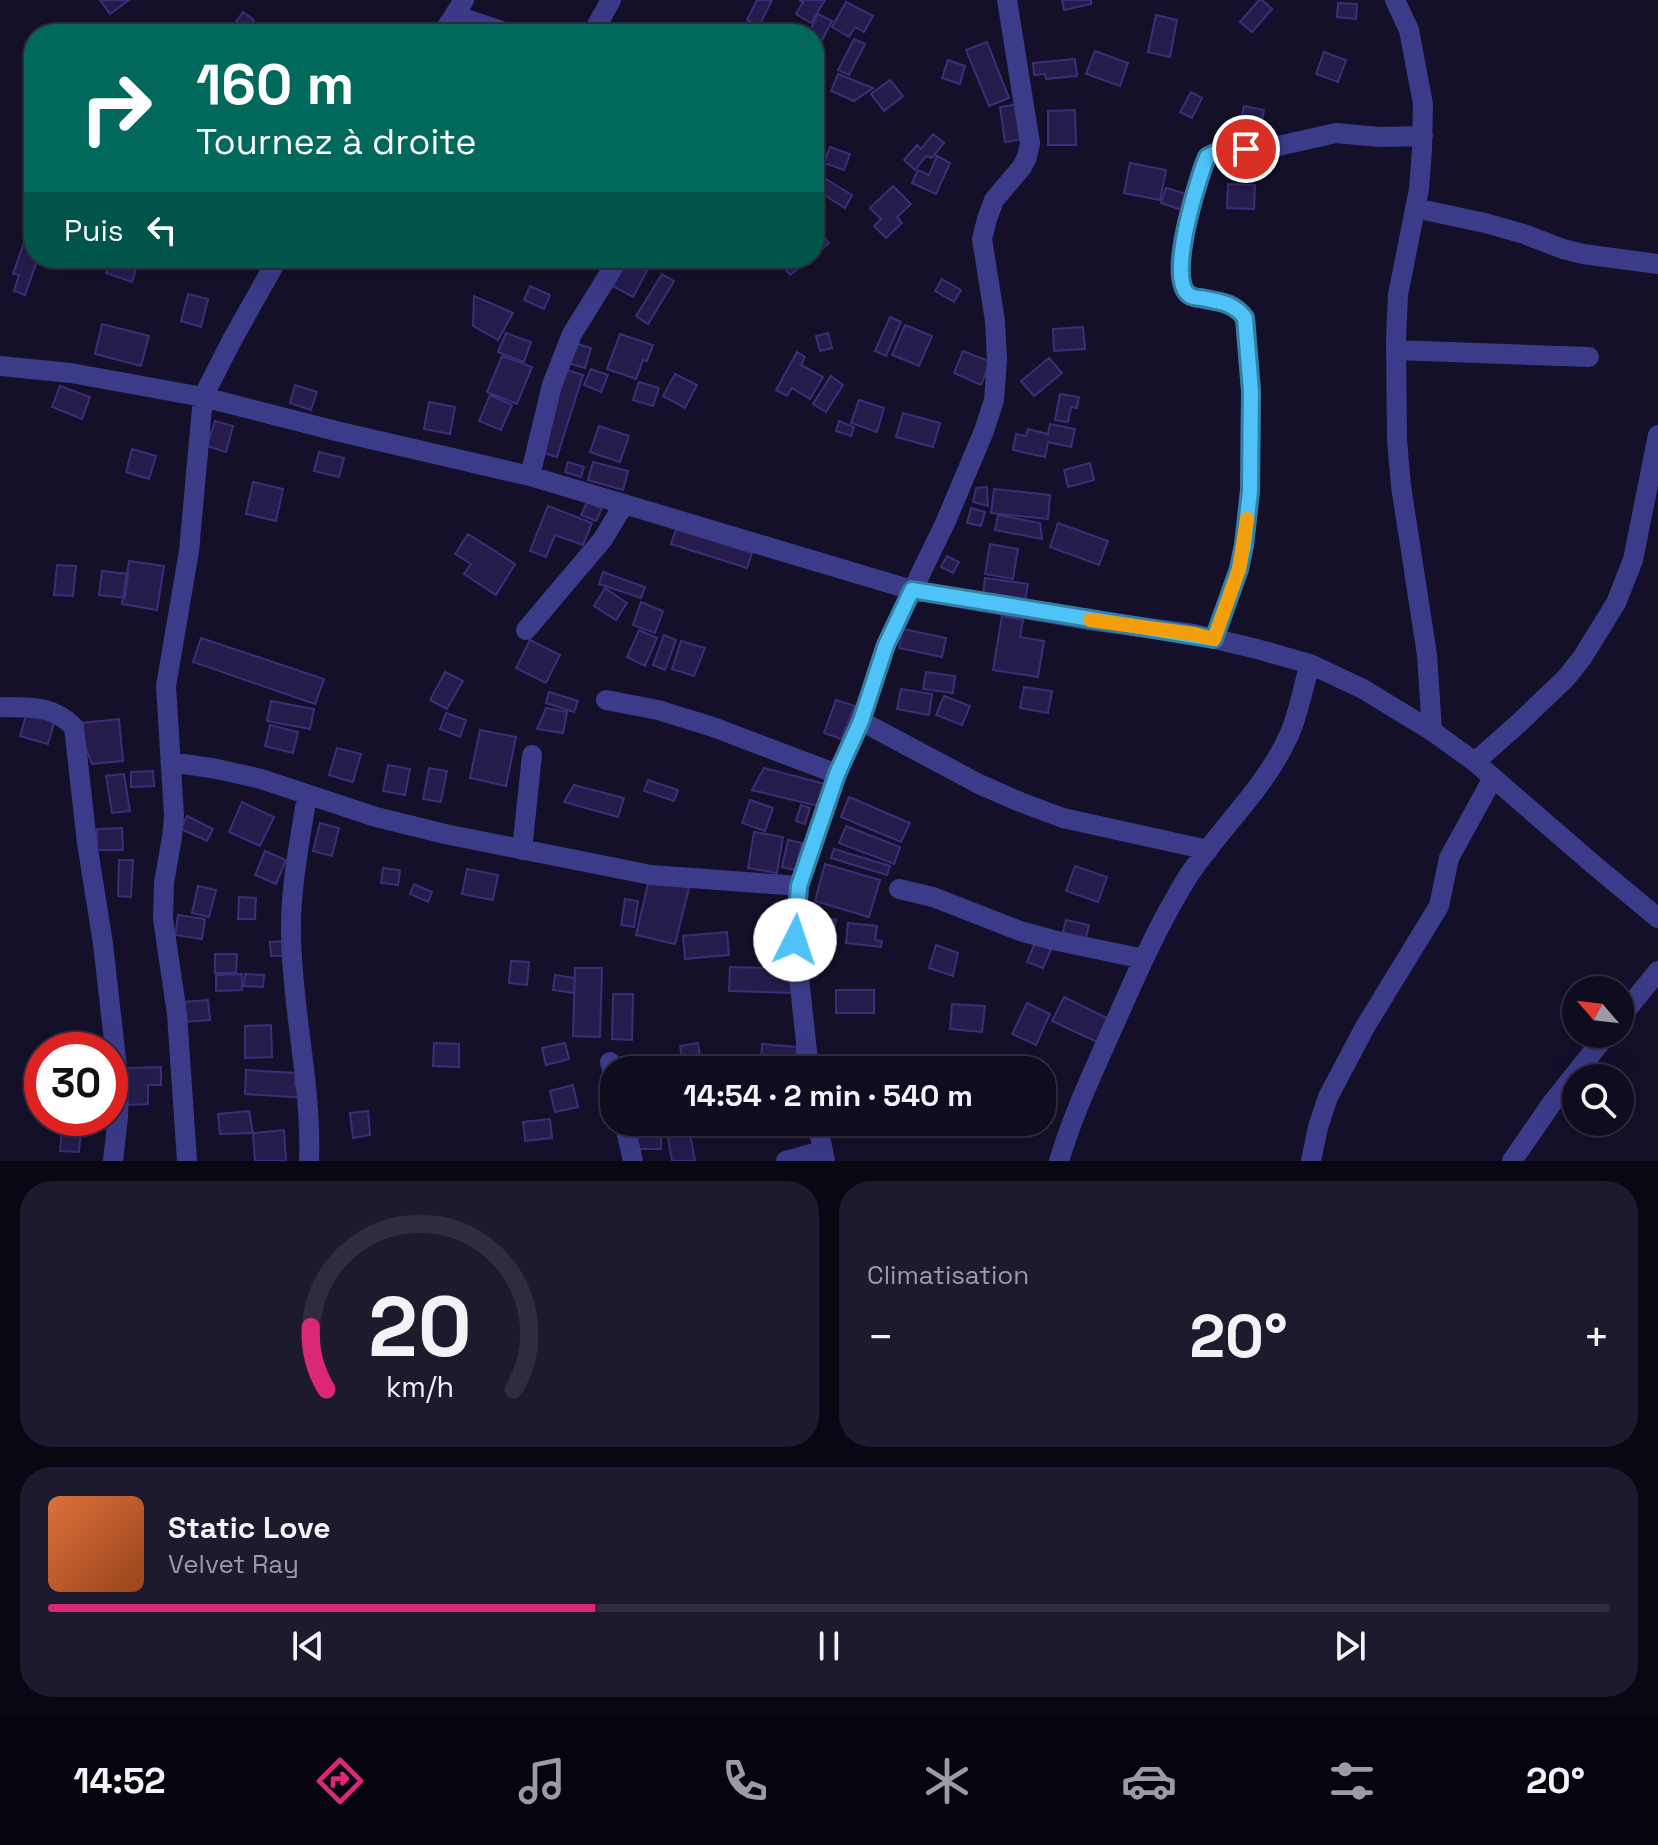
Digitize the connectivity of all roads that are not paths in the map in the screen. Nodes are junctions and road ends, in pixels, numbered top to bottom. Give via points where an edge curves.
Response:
1 (611, 0) edge
2 (1007, 0) edge
3 (1395, 0) edge
4 (459, 8) edge
5 (491, 24) edge
6 (598, 24) edge
7 (1423, 136) junction
8 (1415, 208) junction
9 (1658, 264) edge
10 (272, 268) edge
11 (613, 268) edge
12 (1396, 350) junction
13 (1589, 357) dead end
14 (0, 366) edge
15 (203, 397) junction
16 (1658, 435) edge
17 (530, 476) junction
18 (624, 504) junction
19 (912, 590) junction
20 (526, 630) dead end
21 (1214, 639) junction
22 (1310, 664) junction
23 (606, 700) dead end
24 (0, 707) edge
25 (861, 721) junction
26 (1432, 731) junction
27 (532, 755) dead end
28 (171, 762) junction
29 (1475, 762) junction
30 (837, 774) junction
31 (1493, 778) junction
32 (307, 795) junction
33 (522, 850) junction
34 (1208, 850) junction
35 (799, 886) junction
36 (899, 889) dead end
37 (1658, 918) edge
38 (1144, 959) junction
39 (1658, 971) edge
40 (1634, 1001) edge
41 (1596, 1048) edge
42 (807, 1056) edge
43 (627, 1136) edge
44 (819, 1136) edge
45 (823, 1156) edge
46 (113, 1161) edge
47 (187, 1161) edge
48 (309, 1161) edge
49 (633, 1161) edge
50 (786, 1161) edge
51 (1059, 1161) edge
52 (1311, 1161) edge
53 (1512, 1161) edge

1 - 6 street
2 - 19 street via 1030,143 1022,167 994,200 982,239 995,321 994,400 967,474
3 - 7 street via 1409,30 1423,104
4 - 5 street
7 - 8 street
7 - 21 street via 1336,133 1215,153 1203,166 1185,229 1182,288 1190,296 1238,308 1245,318 1251,391 1244,545
8 - 9 street via 1485,223 1583,254
8 - 12 street via 1398,295
10 - 15 street
11 - 17 street via 572,334 552,385
12 - 13 street
12 - 26 street via 1401,486 1427,655
14 - 15 street
15 - 17 street
15 - 28 street via 189,551 166,686
16 - 29 street via 1633,560 1616,603 1566,678
17 - 18 street
18 - 19 street
18 - 20 street via 603,539
19 - 21 street
19 - 25 street via 886,645
21 - 22 street
22 - 26 street
22 - 34 street via 1279,755
23 - 30 street via 713,727
24 - 46 street via 38,707 74,727 119,1085
25 - 30 street
25 - 34 street via 979,784 1063,818
26 - 29 street
27 - 33 street
28 - 32 street via 261,779
28 - 47 street via 174,816 163,919 177,1014
29 - 31 street
30 - 35 street
31 - 37 street
31 - 52 street via 1449,858 1439,906 1328,1097
32 - 33 street via 376,817
32 - 48 street via 291,936
33 - 35 street via 651,875
34 - 38 street via 1170,906
35 - 42 street via 795,940
36 - 38 street via 1020,931
38 - 51 street via 1070,1124
39 - 40 street
41 - 53 street
43 - 49 street
44 - 45 street
45 - 50 street

